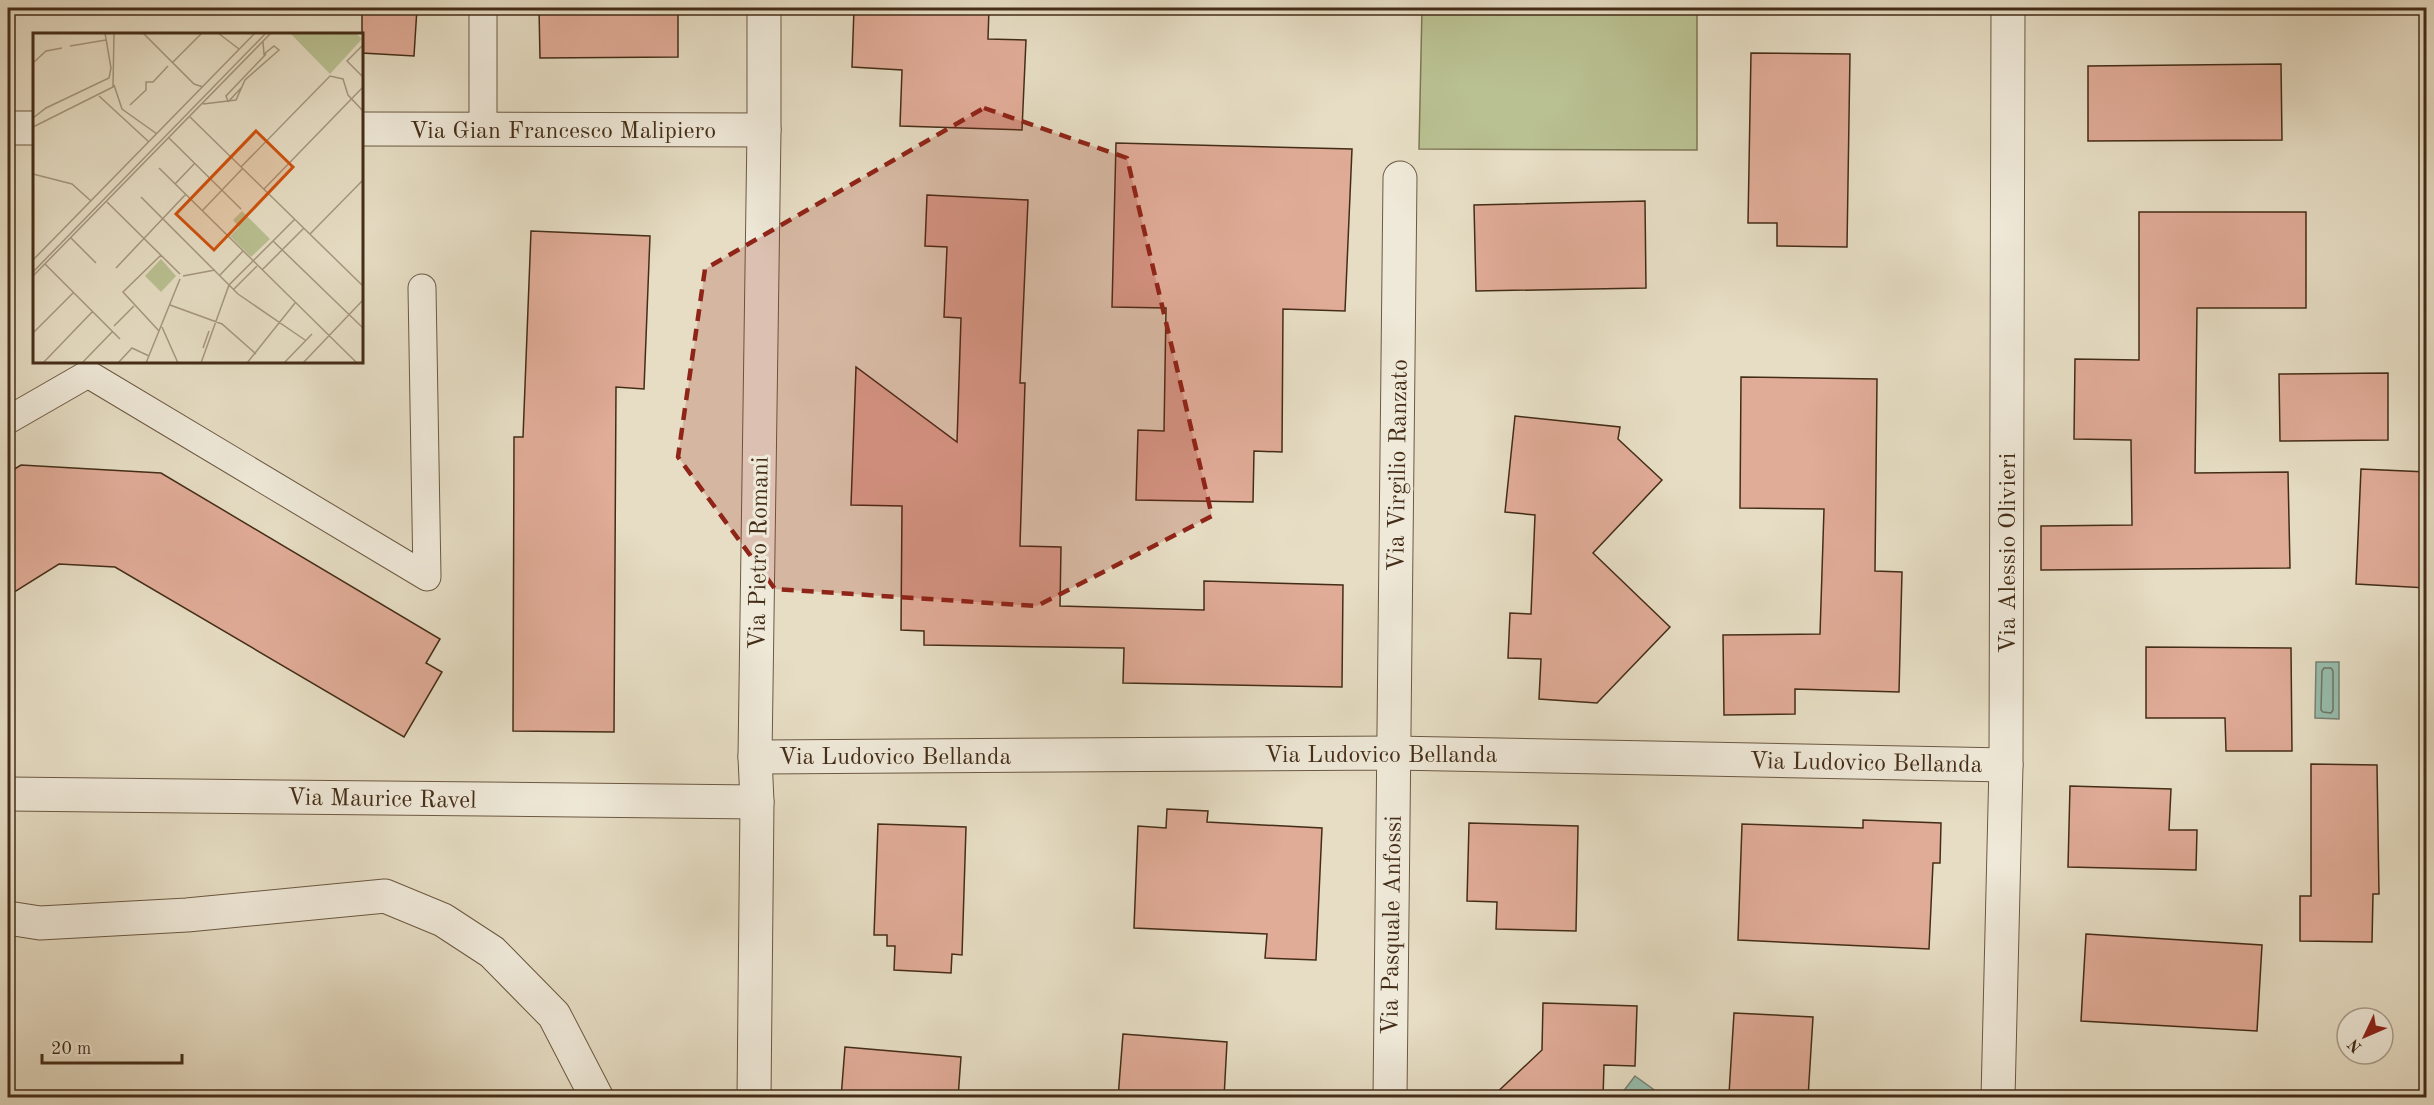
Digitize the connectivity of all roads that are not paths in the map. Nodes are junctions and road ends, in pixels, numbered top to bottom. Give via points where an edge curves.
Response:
1 (483, 8) edge
2 (764, 8) edge
3 (2007, 8) edge
4 (8, 128) edge
5 (33, 128) edge
6 (363, 129) edge
7 (483, 129) junction
8 (764, 130) junction
9 (1400, 178) dead end
10 (422, 288) dead end
11 (8, 420) edge
12 (1393, 753) junction
13 (755, 756) junction
14 (2006, 765) junction
15 (8, 794) edge
16 (757, 802) junction
17 (8, 918) edge
18 (597, 1098) edge
19 (754, 1098) edge
20 (1390, 1098) edge
21 (1998, 1098) edge

1 - 7 lane
2 - 8 street, Via Pietro Romani
3 - 14 street, Via Alessio Olivieri
4 - 5 street
6 - 7 street, Via Gian Francesco Malipiero
7 - 8 street, Via Gian Francesco Malipiero
8 - 13 street, Via Pietro Romani
9 - 12 street, Via Virgilio Ranzato
10 - 11 lane via 427,577 88,374
12 - 13 street, Via Ludovico Bellanda
12 - 14 street, Via Ludovico Bellanda
12 - 20 street, Via Pasquale Anfossi
13 - 16 street, Via Pietro Romani
14 - 21 street, Via Alessio Olivieri
15 - 16 street, Via Maurice Ravel
16 - 19 street, Via Pietro Romani
17 - 18 street via 40,923 187,915 385,896 442,920 492,952 554,1014

